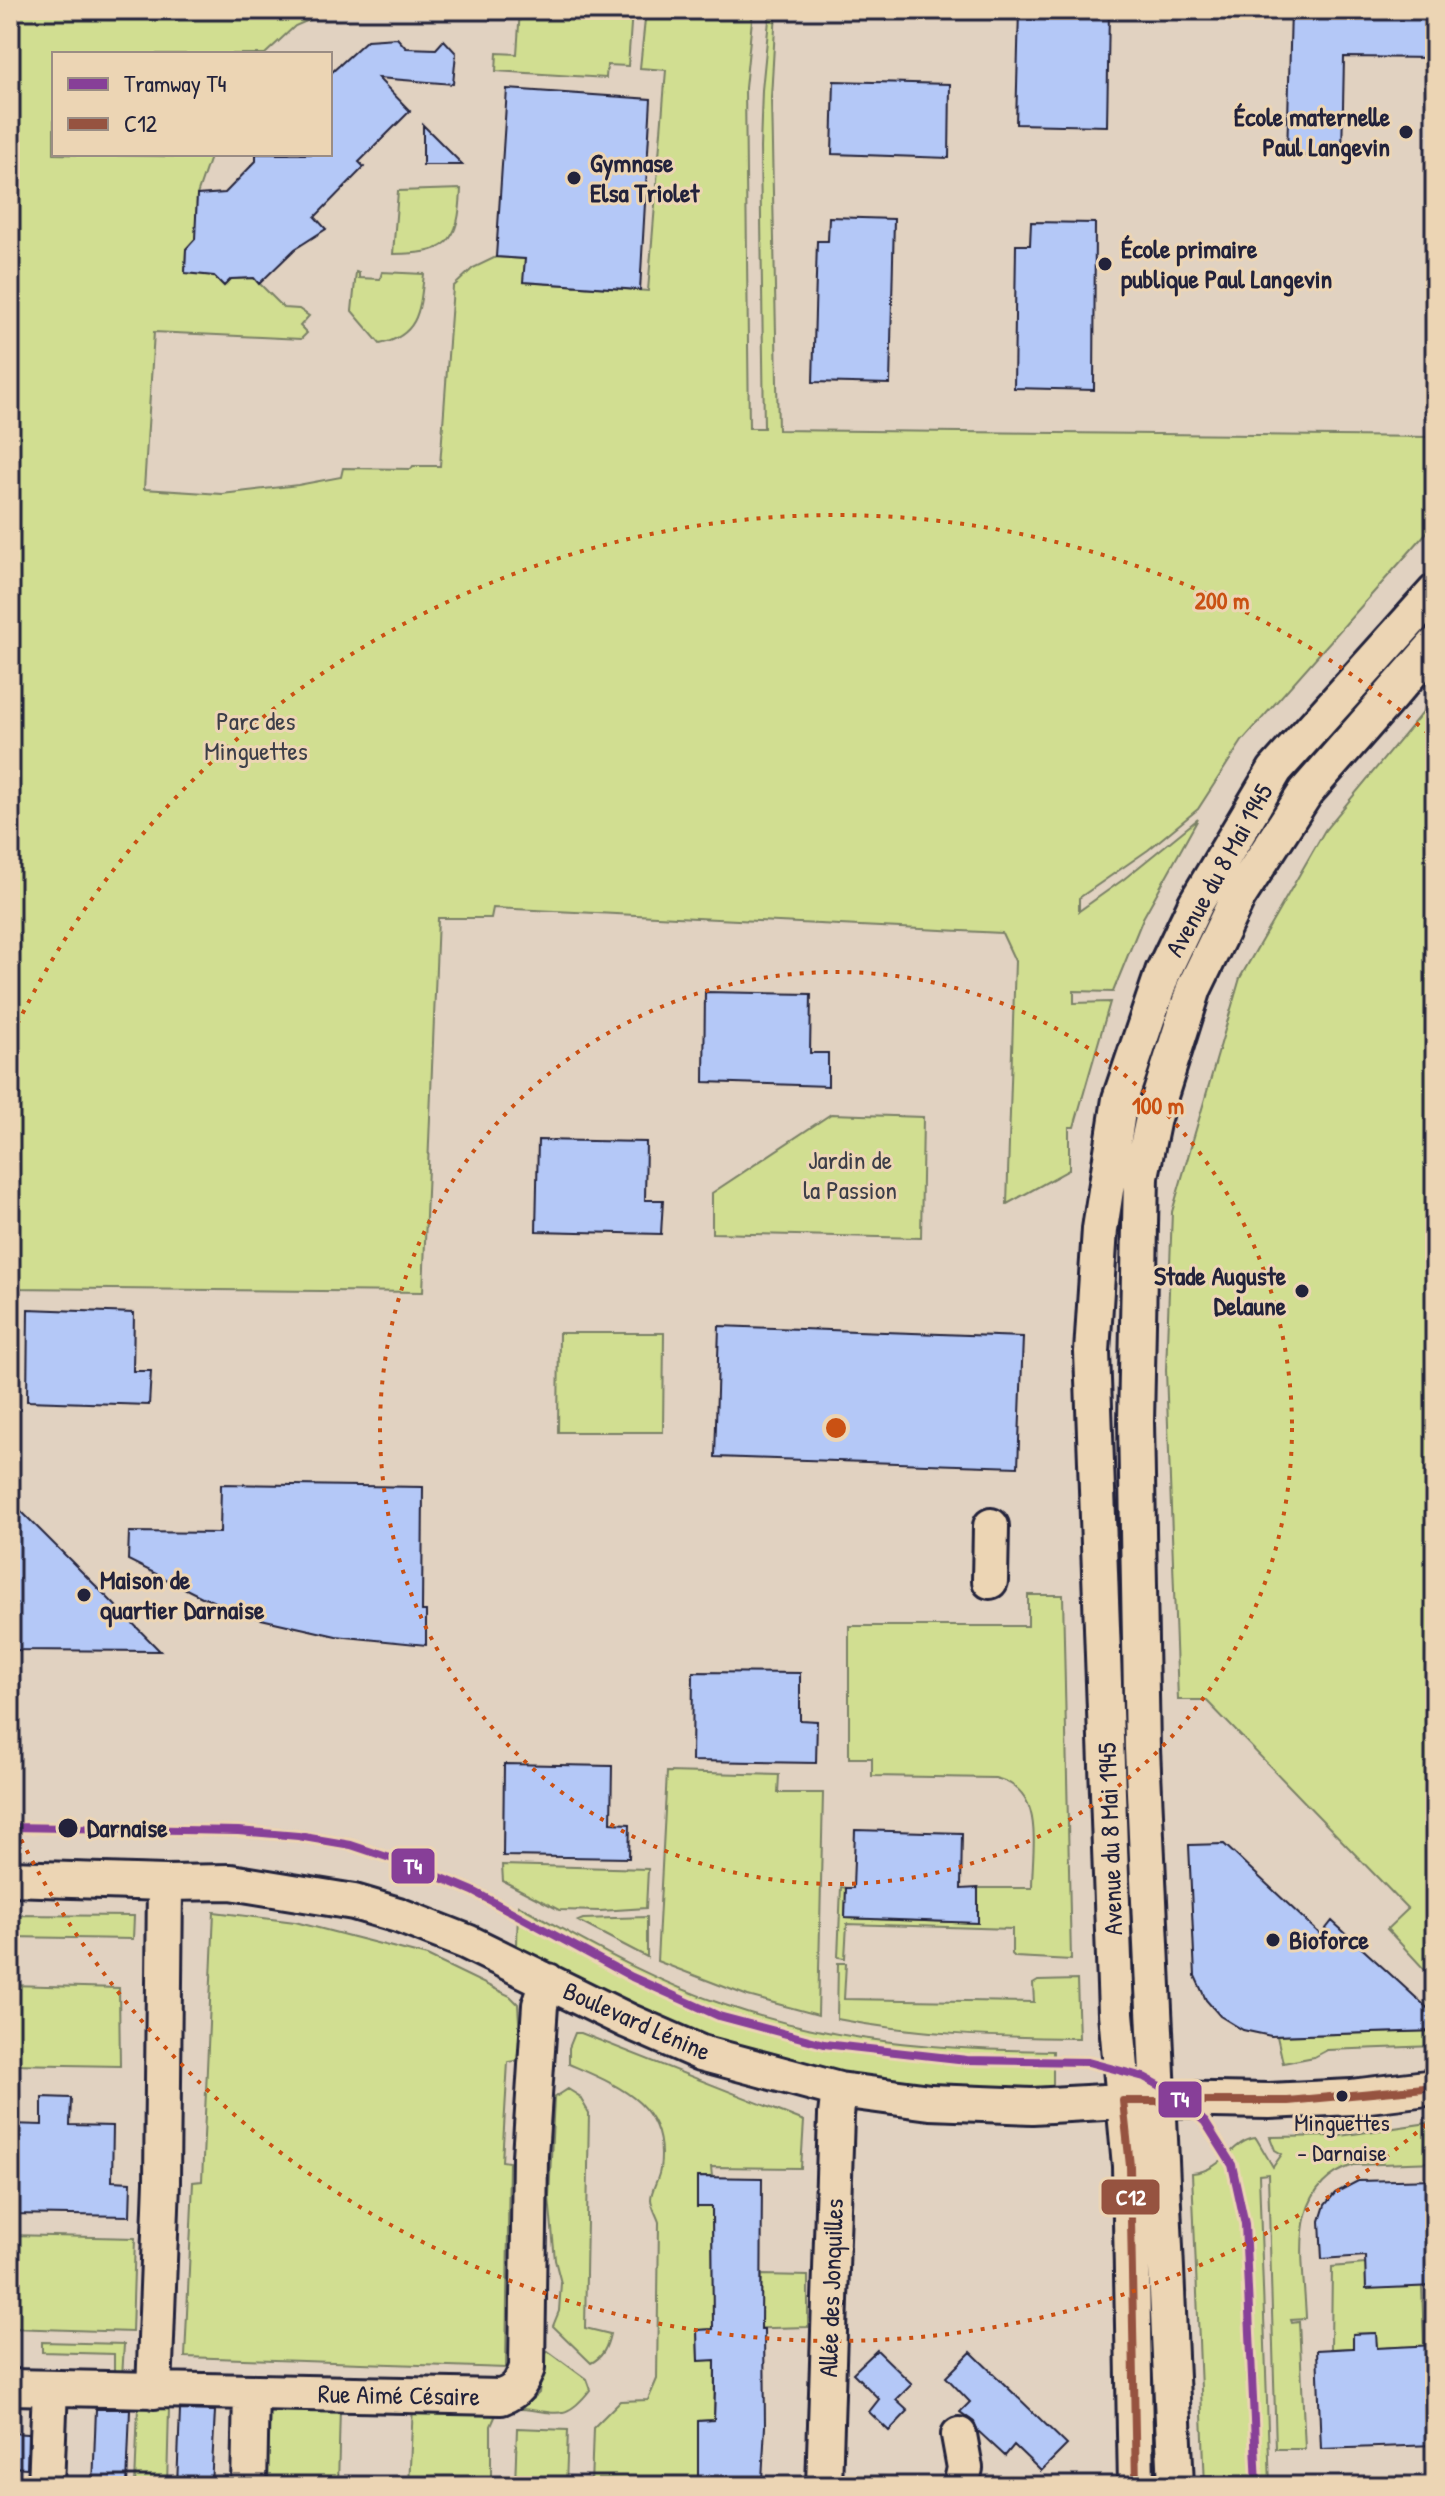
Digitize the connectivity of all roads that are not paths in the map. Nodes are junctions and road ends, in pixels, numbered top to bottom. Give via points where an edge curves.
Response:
1 (1435, 592) edge
2 (1435, 645) edge
3 (1137, 1445) junction
4 (991, 1526) dead end
5 (1106, 1556) junction
6 (990, 1581) dead end
7 (1141, 1698) junction
8 (10, 1878) edge
9 (165, 1883) junction
10 (548, 1981) junction
11 (1435, 2087) edge
12 (839, 2090) junction
13 (1158, 2099) junction
14 (1123, 2101) junction
15 (10, 2387) edge
16 (50, 2388) junction
17 (154, 2391) junction
18 (251, 2392) junction
19 (959, 2435) dead end
20 (46, 2486) edge
21 (249, 2486) edge
22 (824, 2486) edge
23 (961, 2486) edge
24 (1136, 2486) edge
25 (1176, 2486) edge

1 - 5 street, Avenue du 8 Mai 1945 via 1275,770 1196,903 1163,972 1120,1099 1100,1229 1092,1352
2 - 3 street, Avenue du 8 Mai 1945 via 1306,792 1238,897 1194,988 1153,1118 1141,1176
3 - 5 street, Avenue du 8 Mai 1945 via 1120,1478
3 - 7 street, Avenue du 8 Mai 1945
4 - 6 street
5 - 7 street, Avenue du 8 Mai 1945 via 1125,1672
5 - 14 street, Avenue du 8 Mai 1945 via 1116,2013
7 - 13 street, Avenue du 8 Mai 1945
8 - 9 street, Boulevard Lénine
9 - 10 street, Boulevard Lénine via 231,1882 354,1902 429,1927
9 - 17 street
10 - 12 street, Boulevard Lénine via 701,2053
10 - 18 street, Rue Aimé Césaire via 540,2005 527,2368 521,2383 501,2397
11 - 13 street, Boulevard Lénine via 1269,2101
12 - 14 street, Boulevard Lénine via 972,2104
12 - 22 street, Allée des Jonquilles
13 - 14 street, Boulevard Lénine
13 - 25 street, Avenue du 8 Mai 1945
14 - 24 street, Avenue du 8 Mai 1945 via 1130,2166
15 - 16 street, Rue Aimé Césaire
16 - 17 street, Rue Aimé Césaire
16 - 20 street
17 - 18 street, Rue Aimé Césaire
18 - 21 street
19 - 23 street via 965,2468

